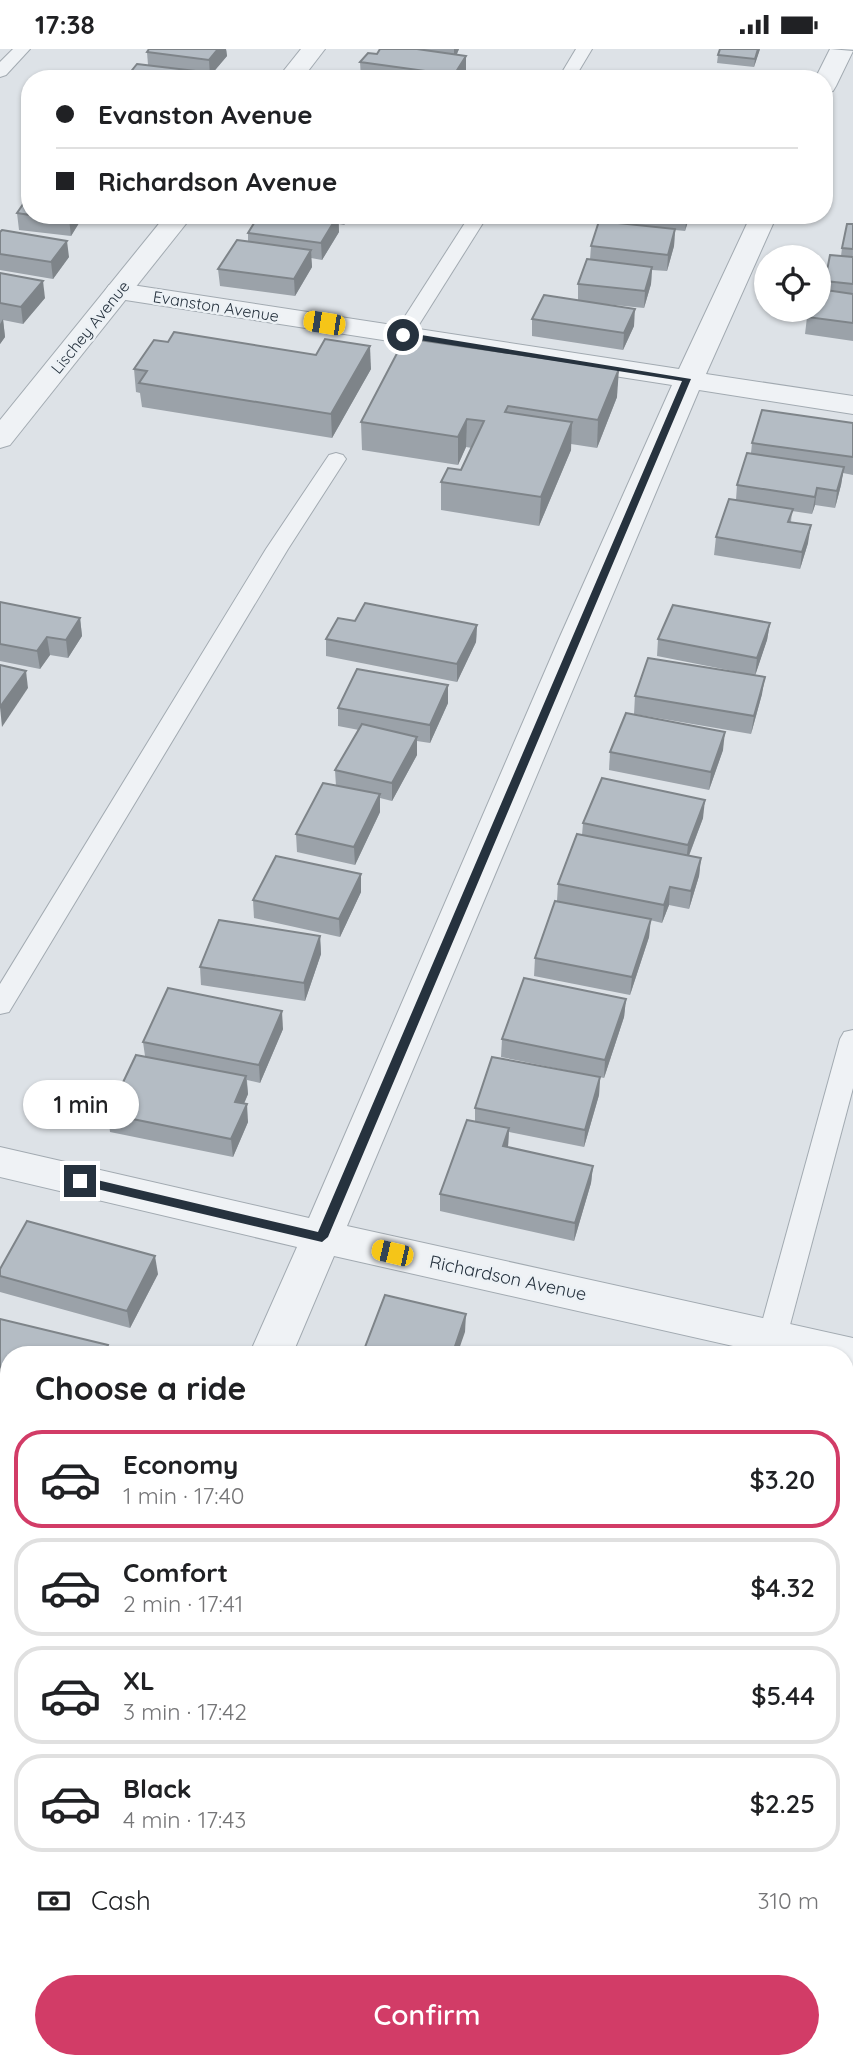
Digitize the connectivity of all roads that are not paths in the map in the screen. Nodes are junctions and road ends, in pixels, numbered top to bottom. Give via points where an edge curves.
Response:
1 (22, 49) edge
2 (313, 49) edge
3 (584, 49) edge
4 (842, 49) edge
5 (296, 70) edge
6 (571, 70) edge
7 (832, 70) edge
8 (0, 72) edge
9 (173, 224) edge
10 (474, 224) edge
11 (760, 224) edge
12 (119, 291) junction
13 (403, 335) junction
14 (687, 379) junction
15 (853, 405) edge
16 (0, 439) edge
17 (335, 459) dead end
18 (0, 1005) edge
19 (853, 1039) edge
20 (0, 1162) edge
21 (322, 1237) junction
22 (274, 1346) edge
23 (770, 1346) edge

1 - 8 lane
2 - 5 street
3 - 6 lane
4 - 7 street
9 - 12 street, Lischey Avenue
10 - 13 lane
11 - 14 street
12 - 13 street, Evanston Avenue
12 - 16 street, Lischey Avenue
13 - 14 street, Evanston Avenue
14 - 15 street, Evanston Avenue
14 - 21 street
17 - 18 lane
19 - 23 lane
20 - 21 street, Richardson Avenue
21 - 22 street
21 - 23 street, Richardson Avenue

